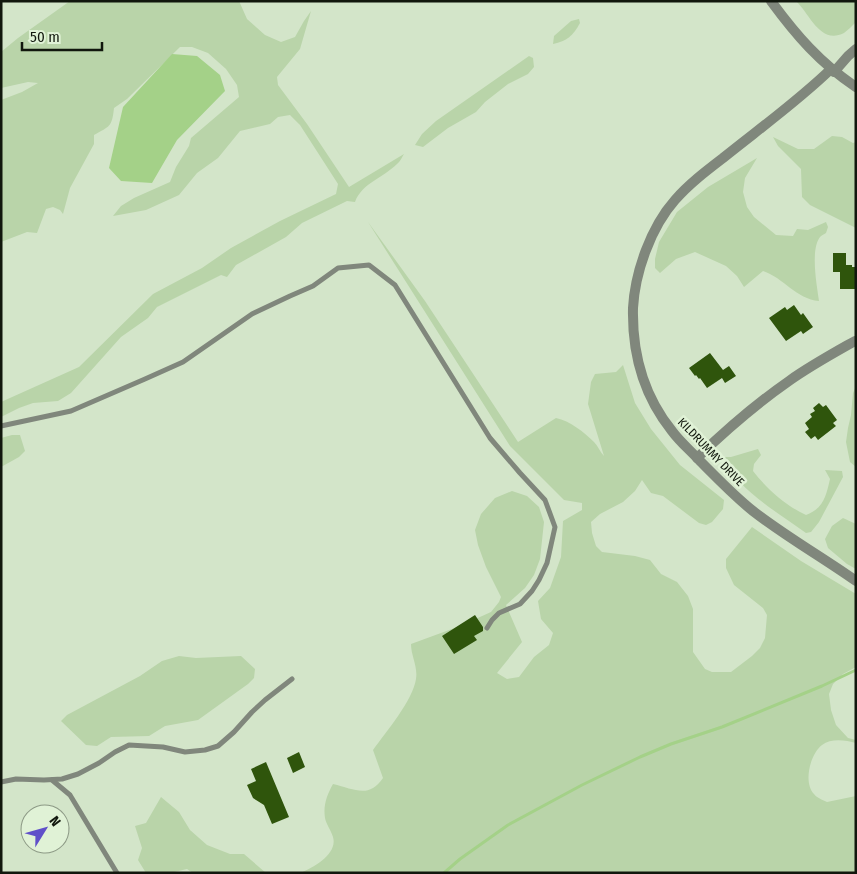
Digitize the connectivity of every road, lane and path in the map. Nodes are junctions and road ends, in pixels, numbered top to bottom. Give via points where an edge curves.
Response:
1 (770, 1) edge
2 (856, 49) edge
3 (833, 70) junction
4 (856, 86) edge
5 (855, 341) edge
6 (1, 426) edge
7 (697, 458) junction
8 (856, 580) edge
9 (487, 628) dead end
10 (292, 679) dead end
11 (51, 780) junction
12 (1, 782) edge
13 (117, 873) edge

1 - 3 street via 807,46
2 - 3 street, KILDRUMMY DRIVE
3 - 4 street
3 - 7 street, KILDRUMMY DRIVE via 674,201 655,230 640,266 633,310 633,334 639,367 656,409
5 - 7 street via 773,393
6 - 9 lane via 71,411 145,379 183,362 252,314 314,286 338,268 369,265 395,285 490,438 545,500 555,527 547,563 532,592 520,604 500,613
7 - 8 street, KILDRUMMY DRIVE via 753,511
10 - 11 lane via 258,706 218,746 185,752 129,745 78,774
11 - 12 lane
11 - 13 lane via 70,795

